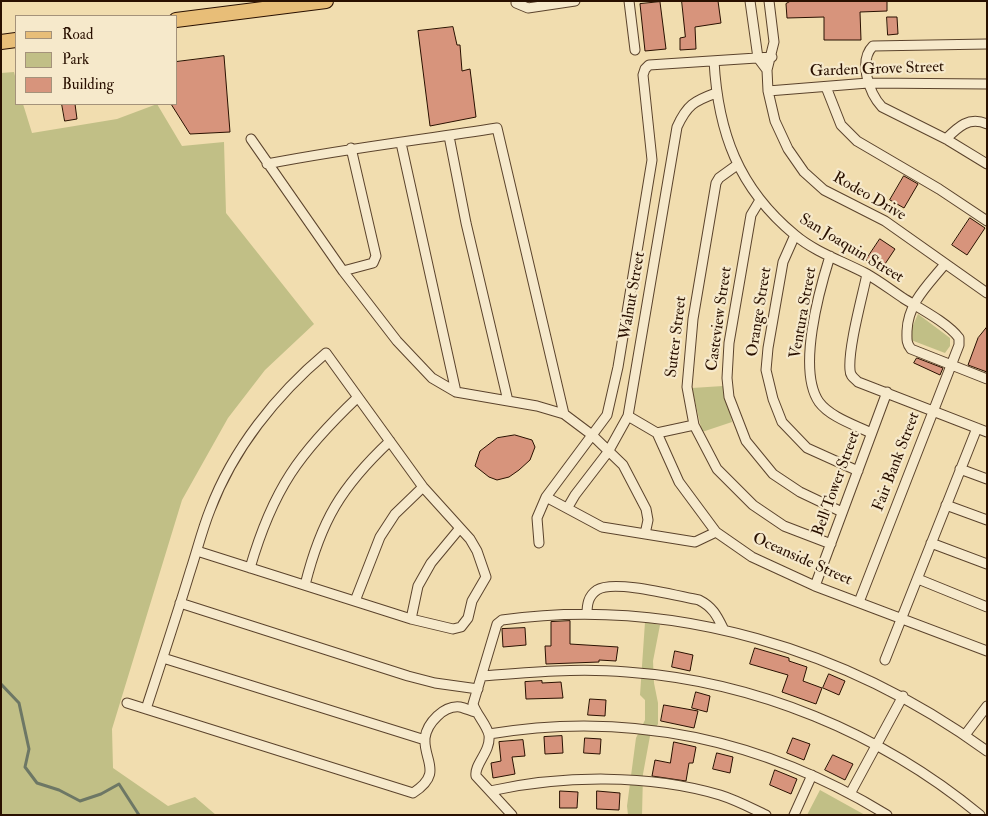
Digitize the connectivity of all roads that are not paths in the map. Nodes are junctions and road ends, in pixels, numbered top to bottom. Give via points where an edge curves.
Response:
1 (326, 1) edge
2 (575, 1) edge
3 (629, 1) edge
4 (750, 1) edge
5 (769, 1) edge
6 (516, 3) dead end
7 (178, 20) edge
8 (15, 40) edge
9 (1, 42) edge
10 (987, 44) edge
11 (635, 50) dead end
12 (772, 57) junction
13 (758, 58) junction
14 (714, 61) junction
15 (767, 70) junction
16 (868, 83) junction
17 (987, 84) edge
18 (826, 87) junction
19 (768, 91) junction
20 (716, 93) junction
21 (987, 124) edge
22 (449, 136) junction
23 (251, 139) dead end
24 (946, 139) junction
25 (401, 143) junction
26 (351, 148) junction
27 (267, 164) junction
28 (987, 164) edge
29 (736, 165) junction
30 (760, 200) junction
31 (987, 221) edge
32 (795, 235) junction
33 (830, 256) junction
34 (945, 264) junction
35 (343, 271) junction
36 (867, 274) junction
37 (987, 293) edge
38 (912, 304) junction
39 (956, 334) joint
40 (951, 366) junction
41 (987, 379) edge
42 (456, 392) junction
43 (887, 392) junction
44 (358, 398) junction
45 (508, 401) junction
46 (934, 409) junction
47 (564, 414) junction
48 (628, 416) junction
49 (694, 425) junction
50 (977, 428) junction
51 (987, 432) edge
52 (657, 433) junction
53 (871, 433) junction
54 (592, 435) junction
55 (390, 442) junction
56 (608, 452) junction
57 (960, 469) junction
58 (858, 471) junction
59 (987, 479) edge
60 (423, 487) junction
61 (546, 497) junction
62 (946, 505) junction
63 (568, 507) junction
64 (842, 512) junction
65 (987, 520) edge
66 (460, 528) junction
67 (716, 532) junction
68 (645, 534) junction
69 (539, 543) dead end
70 (931, 543) junction
71 (831, 544) junction
72 (197, 551) junction
73 (987, 564) edge
74 (250, 568) junction
75 (918, 579) junction
76 (305, 586) junction
77 (815, 586) junction
78 (355, 601) junction
79 (859, 602) junction
80 (180, 603) junction
81 (987, 607) edge
82 (587, 614) junction
83 (901, 618) junction
84 (411, 619) junction
85 (724, 630) junction
86 (987, 651) edge
87 (163, 658) junction
88 (885, 660) dead end
89 (483, 676) junction
90 (478, 689) junction
91 (903, 696) junction
92 (127, 703) dead end
93 (987, 706) edge
94 (146, 709) junction
95 (475, 712) junction
96 (489, 734) junction
97 (965, 735) junction
98 (425, 740) junction
99 (877, 745) junction
100 (987, 751) edge
101 (812, 775) junction
102 (490, 791) junction
103 (851, 792) junction
104 (512, 815) edge
105 (766, 815) edge
106 (794, 815) edge
107 (887, 815) edge
108 (980, 815) edge

1 - 7 main road
2 - 6 street via 528,8
3 - 11 street
4 - 13 street
5 - 12 street, Rodeo Drive via 774,42
8 - 9 main road
10 - 16 street via 873,46 866,56
12 - 13 street
12 - 15 street, Rodeo Drive
13 - 14 street
13 - 15 street
14 - 20 street, San Joaquin Street
14 - 54 street via 649,65 643,75 652,160 618,367 607,415
15 - 19 street, Rodeo Drive
16 - 17 street, Garden Grove Street
16 - 18 street, Garden Grove Street
16 - 24 street via 874,99 882,107
18 - 19 street, Garden Grove Street
18 - 31 street via 841,125 857,141
19 - 34 street, Rodeo Drive via 775,121 788,149 804,172 824,190 885,221
20 - 29 street, San Joaquin Street via 722,126
20 - 48 street, Walnut Street via 696,100 684,111 677,127
21 - 24 street via 976,120 966,122
22 - 25 street
22 - 45 street
22 - 47 street via 497,128
23 - 27 street
24 - 28 street
25 - 26 street
25 - 42 street
26 - 27 street
26 - 35 street via 376,256 373,263
27 - 35 street
29 - 30 street, San Joaquin Street
29 - 49 street, Sutter Street via 716,183 693,319 687,387
30 - 32 street, San Joaquin Street
30 - 64 street, Casteview Street via 752,215 729,343 729,397 746,442 772,474
32 - 33 street, San Joaquin Street
32 - 58 street, Orange Street via 783,262 768,348 766,370 773,399 782,422 807,448
33 - 36 street, San Joaquin Street
33 - 53 street, Ventura Street via 822,282 809,367 815,394 826,410
34 - 37 street, Rodeo Drive
34 - 38 street
35 - 42 street via 415,360 432,378
36 - 38 street, San Joaquin Street
36 - 43 street via 849,370 858,382
38 - 39 street, San Joaquin Street
38 - 40 street via 908,319 908,345
39 - 40 street, Fair Bank Street via 959,345
40 - 41 street
40 - 46 street, Fair Bank Street
42 - 45 street
43 - 46 street
43 - 53 street, Bell Tower Street
44 - 55 street
44 - 72 street via 326,353 298,376 255,427 231,466 210,509
44 - 74 street via 324,430 297,462 261,529
45 - 47 street
46 - 50 street
46 - 79 street, Fair Bank Street
47 - 54 street
48 - 52 street
48 - 56 street, Walnut Street
49 - 52 street
49 - 71 street, Sutter Street via 717,469 753,505 784,526
50 - 51 street
50 - 57 street
52 - 67 street, Oceanside Street via 679,482
53 - 58 street, Bell Tower Street
54 - 56 street
54 - 61 street
55 - 60 street
55 - 76 street via 366,463 328,516 314,549
56 - 63 street, Walnut Street
56 - 68 street via 623,465 646,509
57 - 59 street
57 - 62 street
58 - 64 street, Bell Tower Street
60 - 66 street
60 - 78 street via 395,514 380,537
61 - 63 street
61 - 69 street via 537,518
62 - 65 street
62 - 70 street
63 - 68 street via 602,527
64 - 71 street, Bell Tower Street
66 - 84 street via 418,586
66 - 84 street via 477,551 486,578 472,601 468,618 461,627 453,629
67 - 68 street via 695,542
67 - 77 street, Oceanside Street via 752,557
70 - 73 street
70 - 75 street
71 - 77 street, Bell Tower Street
72 - 74 street
72 - 80 street
74 - 76 street
75 - 81 street
75 - 83 street
76 - 78 street
77 - 79 street, Oceanside Street
78 - 84 street
79 - 83 street, Oceanside Street
80 - 87 street
80 - 90 street via 408,676
82 - 85 street via 649,618
82 - 85 street via 592,594 612,585 699,600 709,605
82 - 89 street via 502,620 497,624
83 - 86 street, Oceanside Street
83 - 88 street
85 - 91 street via 807,654
87 - 94 street
87 - 98 street
89 - 90 street
89 - 99 street via 584,670 666,676 757,696 818,717
90 - 95 street via 473,704
91 - 97 street
91 - 99 street
92 - 94 street
93 - 97 street
94 - 98 street via 413,793 426,781 430,769
95 - 96 street
95 - 98 street via 459,707 442,712 432,722
96 - 101 street via 521,728 600,725 647,728 766,755
96 - 102 street via 485,756 475,771 478,780
97 - 100 street
99 - 103 street
99 - 108 street via 950,790
101 - 103 street
101 - 106 street
102 - 104 street
102 - 105 street via 523,784 573,780 658,781 722,796
103 - 107 street

